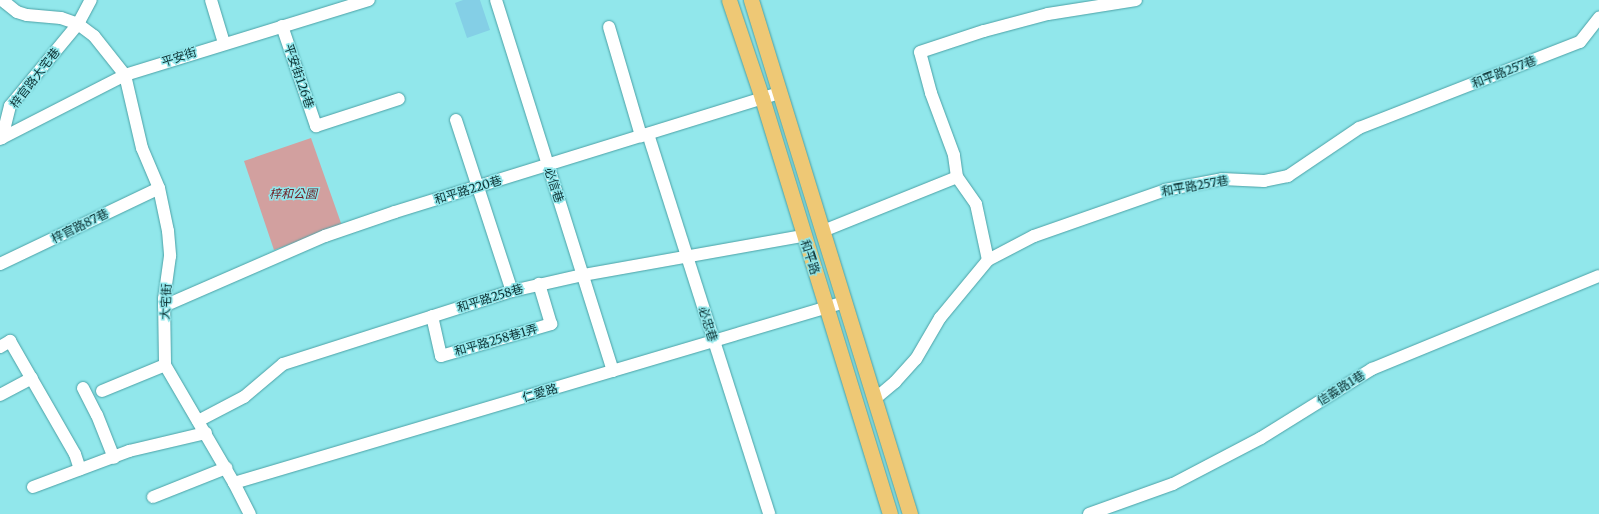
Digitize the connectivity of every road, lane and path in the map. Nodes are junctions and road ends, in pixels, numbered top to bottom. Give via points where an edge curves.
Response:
1 (2, 0) edge
2 (91, 0) edge
3 (211, 0) edge
4 (369, 0) edge
5 (496, 0) edge
6 (729, 0) edge
7 (751, 0) edge
8 (1136, 0) edge
9 (1599, 18) edge
10 (78, 24) junction
11 (282, 26) junction
12 (609, 27) dead end
13 (224, 43) junction
14 (125, 75) junction
15 (780, 94) junction
16 (762, 98) junction
17 (399, 99) dead end
18 (456, 120) dead end
19 (644, 135) junction
20 (1, 139) edge
21 (548, 165) junction
22 (957, 177) junction
23 (477, 187) junction
24 (159, 188) junction
25 (823, 230) junction
26 (803, 236) junction
27 (687, 256) junction
28 (988, 260) junction
29 (0, 264) edge
30 (583, 275) junction
31 (1599, 276) edge
32 (539, 284) junction
33 (512, 291) junction
34 (846, 302) junction
35 (164, 306) junction
36 (827, 308) junction
37 (432, 316) junction
38 (713, 341) junction
39 (0, 347) edge
40 (165, 365) junction
41 (613, 371) junction
42 (32, 378) junction
43 (83, 388) dead end
44 (102, 391) dead end
45 (0, 395) edge
46 (876, 398) junction
47 (198, 421) junction
48 (206, 433) junction
49 (114, 458) junction
50 (226, 468) junction
51 (80, 469) junction
52 (234, 483) junction
53 (33, 487) dead end
54 (153, 496) dead end
55 (250, 514) edge
56 (769, 514) edge
57 (890, 514) edge
58 (910, 514) edge
59 (1090, 514) edge

1 - 10 street via 17,12 61,18
2 - 10 street, 梓官路大宅巷
3 - 13 street
4 - 11 street, 平安街
5 - 21 street, 必信巷
6 - 16 main road, 和平路
7 - 15 main road, 和平路
8 - 22 street via 1048,14 920,52 931,93 954,155
9 - 28 street, 和平路257巷 via 1580,42 1359,128 1288,176 1264,181 1222,179 1165,190 1034,236
10 - 14 street via 94,36
10 - 20 street, 梓官路大宅巷 via 10,106
11 - 13 street, 平安街
11 - 17 street, 平安街126巷 via 316,126
12 - 19 street, 必忠巷
13 - 14 street, 平安街
14 - 20 street, 平安街
14 - 24 street, 大宅街 via 142,148
15 - 16 street, 和平路220巷
15 - 25 main road, 和平路
16 - 19 street, 和平路220巷
16 - 26 main road, 和平路
18 - 23 street
19 - 21 street, 和平路220巷
19 - 27 street, 必忠巷
21 - 23 street, 和平路220巷
21 - 30 street, 必信巷
22 - 25 street
22 - 28 street via 976,204
23 - 33 street
23 - 35 street, 和平路220巷 via 325,236
24 - 29 street, 梓官路87巷
24 - 35 street, 大宅街 via 168,231 170,256
25 - 34 main road, 和平路
26 - 27 street, 和平路258巷
26 - 36 main road, 和平路
27 - 30 street, 和平路258巷
27 - 38 street, 必忠巷
28 - 46 street, 和平路257巷 via 940,318 916,359
30 - 32 street, 和平路258巷
30 - 41 street, 必信巷
31 - 59 street, 信義路1巷 via 1372,369 1261,438 1172,484
32 - 33 street, 和平路258巷
32 - 37 street, 和平路258巷1弄 via 551,324 441,356
33 - 37 street, 和平路258巷
34 - 36 street, 仁愛路
34 - 46 main road, 和平路
35 - 40 street, 大宅街
36 - 38 street, 仁愛路
36 - 57 main road, 和平路
37 - 47 street, 和平路258巷 via 283,364 244,397
38 - 41 street, 仁愛路
38 - 56 street, 必忠巷
39 - 42 street via 10,341
40 - 44 street
40 - 47 street, 大宅街
41 - 52 street, 仁愛路
42 - 45 street
42 - 51 street via 75,454
43 - 49 street
46 - 58 main road, 和平路
47 - 48 street, 大宅街
48 - 49 street via 129,451
48 - 50 street, 大宅街
49 - 51 street
50 - 52 street, 大宅街
50 - 54 street
51 - 53 street
52 - 55 street, 大宅街

